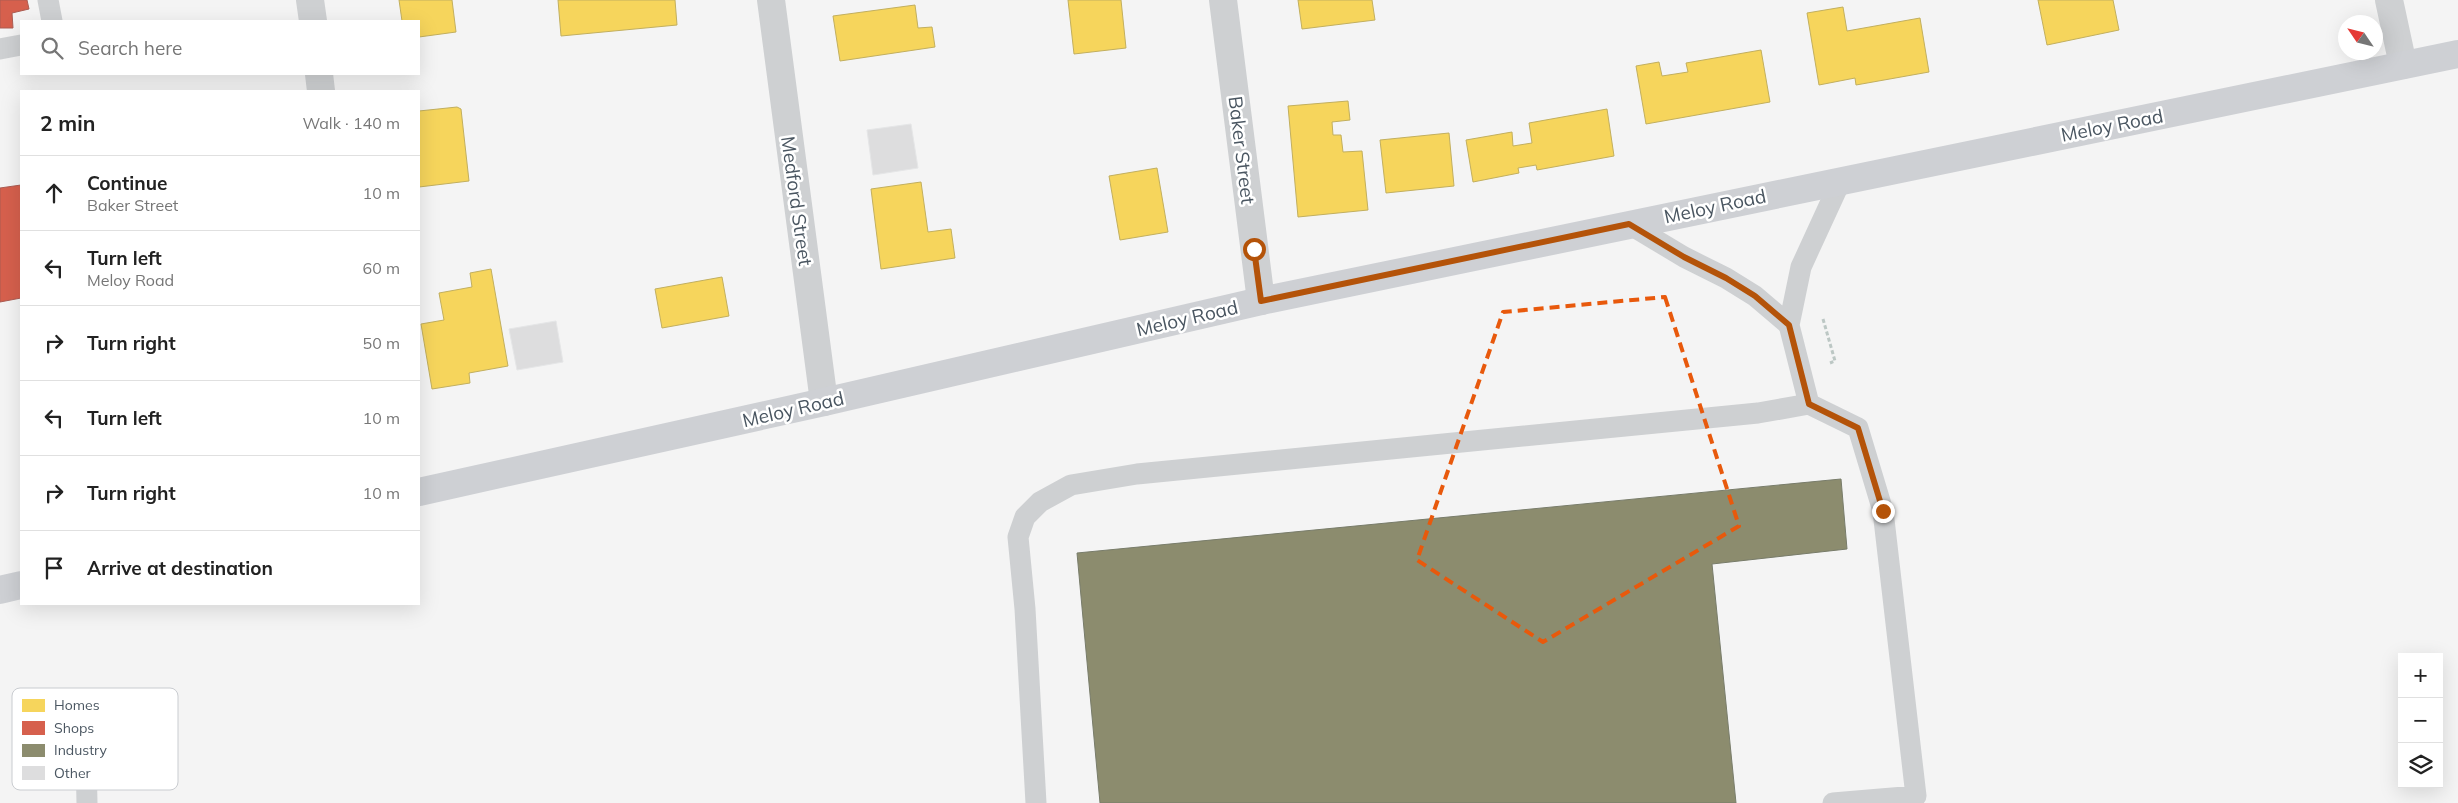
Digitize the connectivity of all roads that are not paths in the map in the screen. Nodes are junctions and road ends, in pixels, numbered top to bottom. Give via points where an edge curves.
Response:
1 (48, 0) edge
2 (310, 0) edge
3 (770, 0) edge
4 (1223, 0) edge
5 (2388, 0) edge
6 (52, 20) edge
7 (313, 20) edge
8 (20, 45) edge
9 (0, 49) edge
10 (2458, 54) edge
11 (2403, 65) junction
12 (319, 75) edge
13 (321, 90) edge
14 (1841, 180) junction
15 (1629, 224) junction
16 (1261, 301) junction
17 (1789, 325) junction
18 (824, 402) junction
19 (1809, 404) junction
20 (420, 492) edge
21 (20, 585) edge
22 (0, 590) edge
23 (87, 790) edge
24 (87, 803) edge
25 (1036, 803) edge
26 (1833, 803) edge

1 - 6 lane
2 - 7 street
3 - 18 street, Medford Street
4 - 16 street, Baker Street
5 - 11 street
8 - 9 lane
10 - 11 main road, Meloy Road
11 - 14 main road, Meloy Road
12 - 13 street
14 - 15 main road, Meloy Road
14 - 17 lane via 1801,267
15 - 16 main road, Meloy Road
15 - 17 lane via 1755,296
16 - 18 main road, Meloy Road
17 - 19 lane
18 - 20 main road, Meloy Road
19 - 25 lane via 1758,414 1137,474 1071,485 1040,502 1025,516 1018,537
19 - 26 lane via 1858,428 1883,511 1916,796
21 - 22 main road
23 - 24 lane

